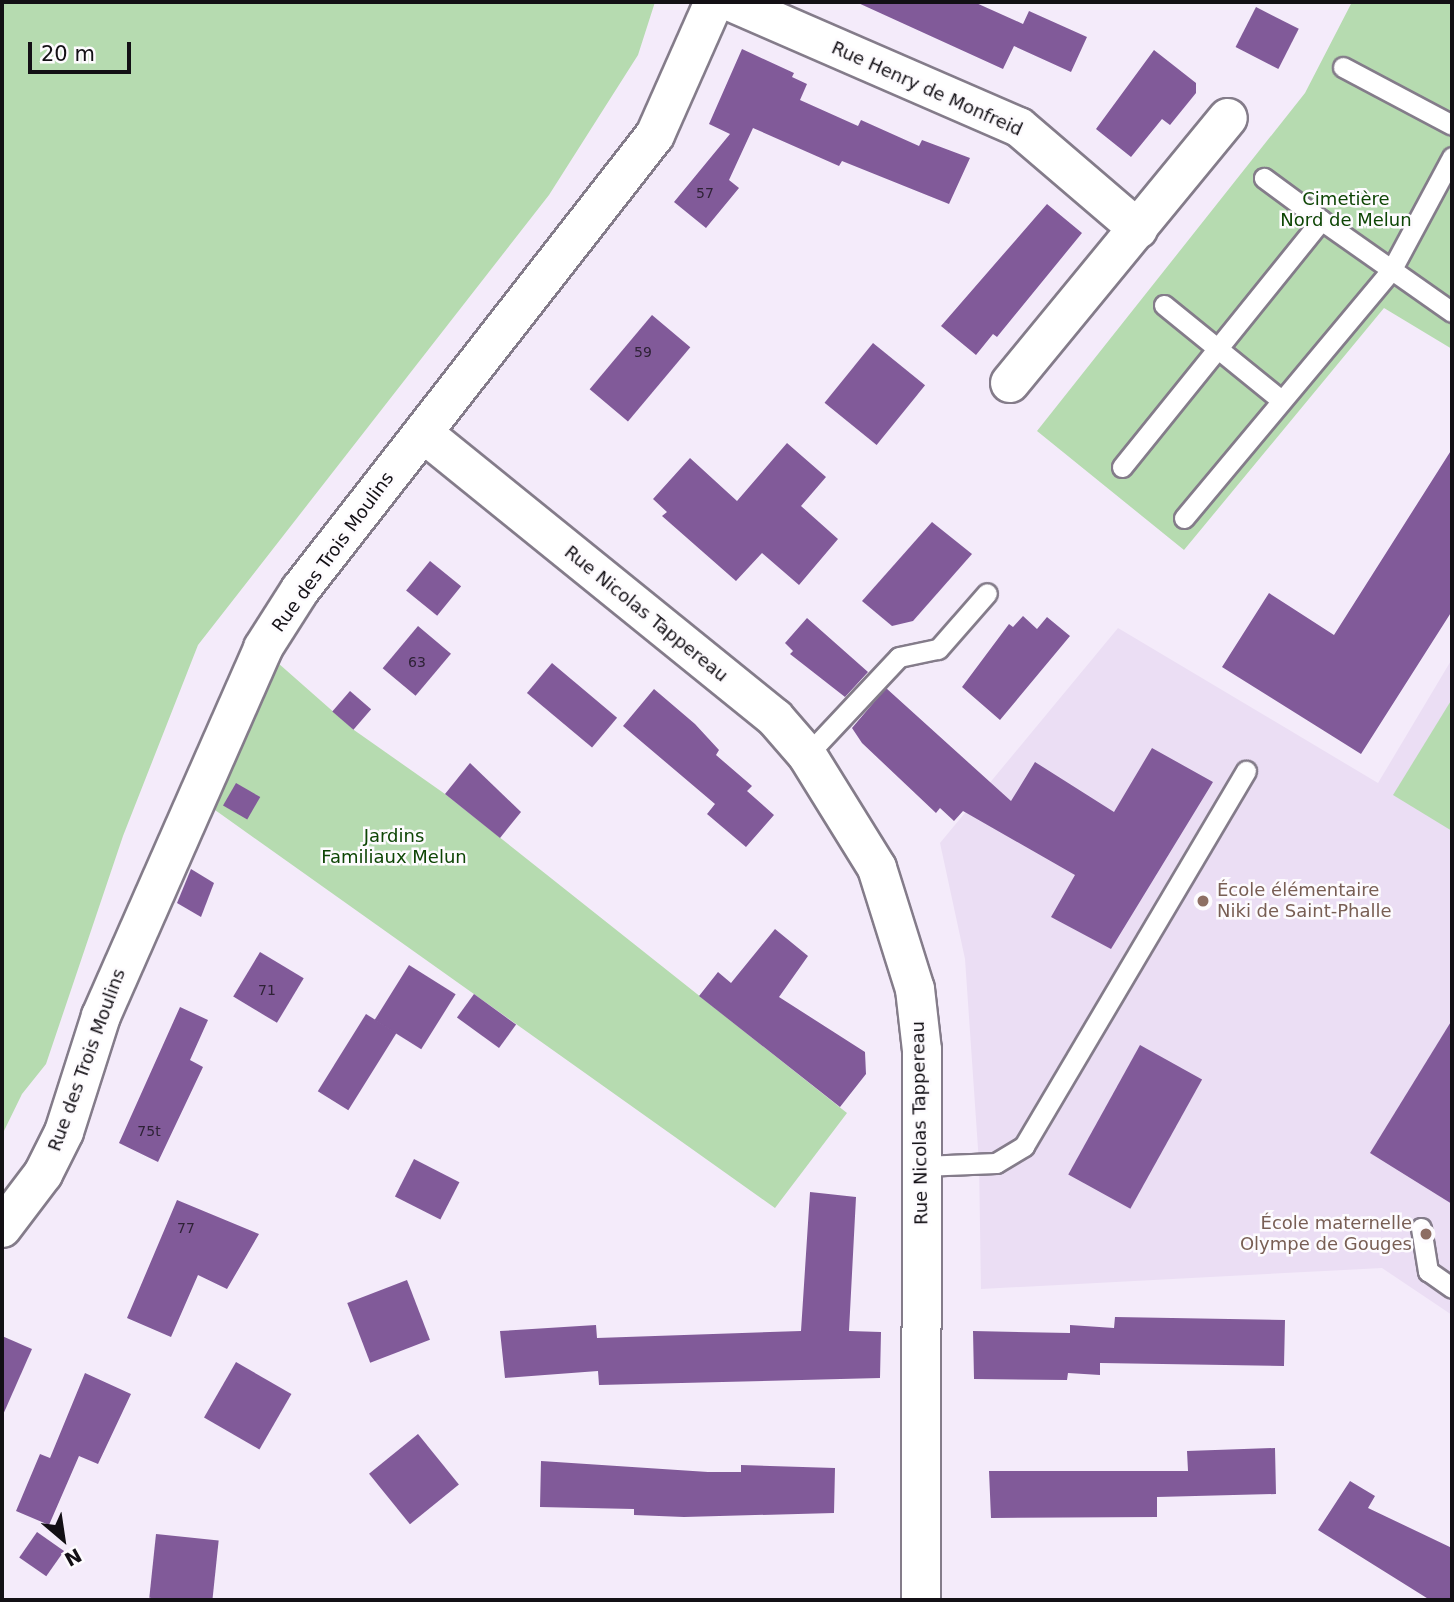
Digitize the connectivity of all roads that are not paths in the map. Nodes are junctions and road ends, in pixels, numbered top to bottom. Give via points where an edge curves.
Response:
1 (714, 2) edge
2 (731, 2) edge
3 (1343, 67) dead end
4 (1228, 118) dead end
5 (1452, 125) edge
6 (1452, 157) edge
7 (1264, 178) dead end
8 (1321, 220) junction
9 (1138, 229) junction
10 (1392, 269) junction
11 (1164, 305) dead end
12 (1452, 312) edge
13 (1220, 349) junction
14 (1010, 383) dead end
15 (1281, 400) junction
16 (423, 433) junction
17 (1122, 467) dead end
18 (1184, 518) dead end
19 (987, 593) dead end
20 (807, 755) junction
21 (1246, 771) dead end
22 (922, 1166) junction
23 (2, 1228) edge
24 (1421, 1228) dead end
25 (1452, 1288) edge
26 (921, 1600) edge

1 - 16 street, Rue des Trois Moulins via 655,135
2 - 9 street, Rue Henry de Monfreid via 1019,127
3 - 5 lane
4 - 9 street
6 - 10 lane
7 - 8 lane
8 - 10 lane
8 - 13 lane
9 - 14 street
10 - 12 lane
10 - 15 lane
11 - 13 lane
13 - 15 lane
13 - 17 lane
15 - 18 lane
16 - 20 street, Rue Nicolas Tappereau via 775,718
16 - 23 street, Rue des Trois Moulins via 300,590 263,648 102,1016 64,1132 43,1174
19 - 20 lane via 938,649 899,657
20 - 22 street, Rue Nicolas Tappereau via 877,868 900,928 915,989 922,1050
21 - 22 lane via 1024,1146 996,1163
22 - 26 street, Rue Nicolas Tappereau
24 - 25 lane via 1428,1271

